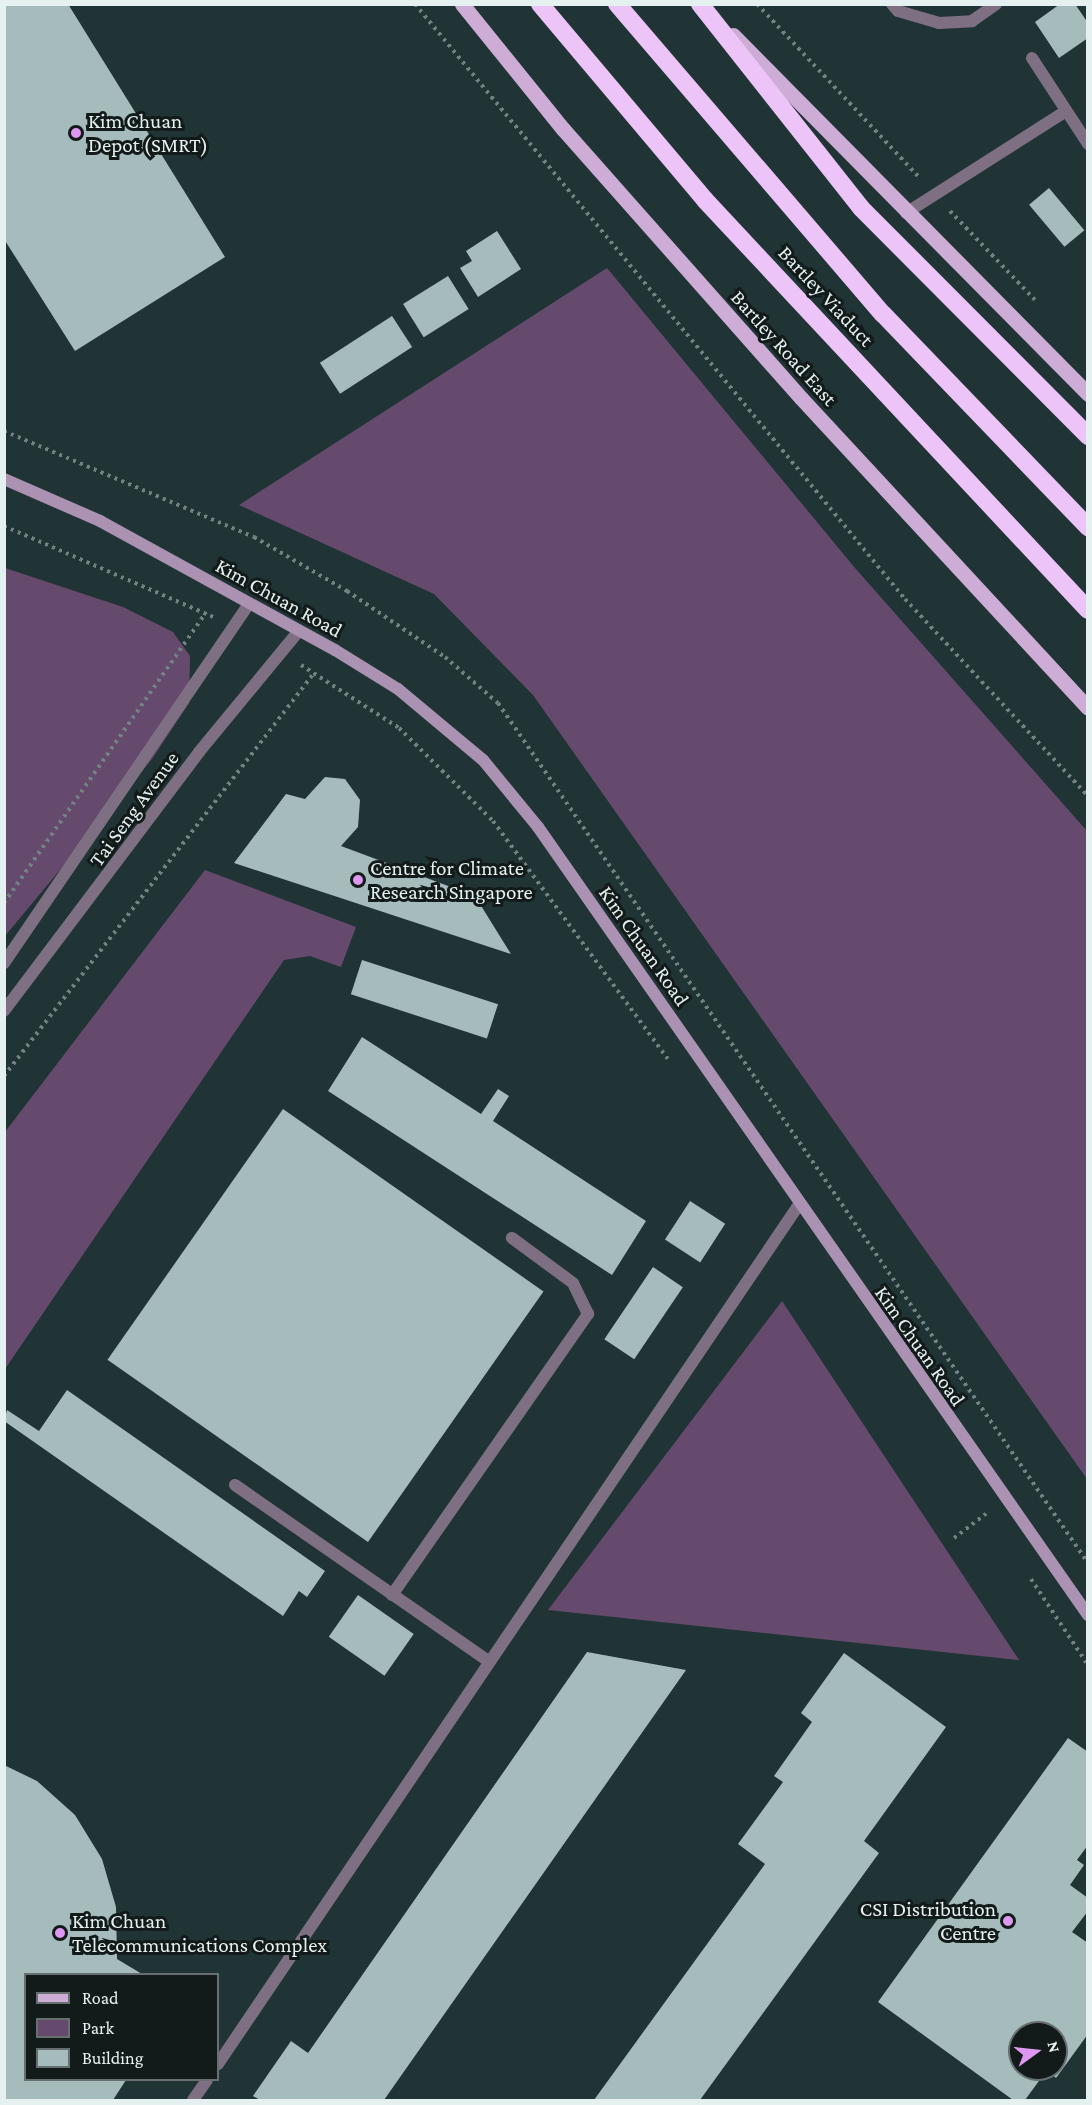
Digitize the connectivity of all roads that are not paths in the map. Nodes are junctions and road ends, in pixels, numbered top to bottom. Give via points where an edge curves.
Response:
1 (462, 4) edge
2 (540, 4) edge
3 (617, 4) edge
4 (702, 4) edge
5 (892, 4) edge
6 (996, 4) edge
7 (1032, 58) dead end
8 (1066, 111) junction
9 (1088, 144) edge
10 (906, 213) junction
11 (1088, 394) edge
12 (1088, 436) edge
13 (4, 478) edge
14 (1088, 527) edge
15 (249, 604) junction
16 (1088, 610) edge
17 (298, 632) junction
18 (1088, 708) edge
19 (4, 963) edge
20 (4, 1011) edge
21 (798, 1206) junction
22 (512, 1238) dead end
23 (235, 1485) dead end
24 (392, 1595) junction
25 (1088, 1615) edge
26 (488, 1661) junction
27 (219, 2063) edge
28 (206, 2081) edge
29 (193, 2100) edge

1 - 18 main road, Bartley Road East via 562,129 793,390
2 - 16 highway, Bartley Viaduct via 705,200
3 - 14 highway, Bartley Viaduct via 883,314
4 - 10 main road
4 - 12 highway via 861,208
5 - 6 street via 898,11 939,23 972,21
7 - 8 street
8 - 9 street
8 - 10 street
10 - 11 main road
13 - 15 main road, Kim Chuan Road via 100,521
15 - 17 main road, Kim Chuan Road
15 - 19 street, Tai Seng Avenue
17 - 20 street, Tai Seng Avenue via 199,752
17 - 21 main road, Kim Chuan Road via 398,689 483,760 538,827
21 - 25 main road, Kim Chuan Road
21 - 26 street
22 - 24 street via 573,1283 588,1314
23 - 24 street
24 - 26 street
26 - 27 street
28 - 29 street

